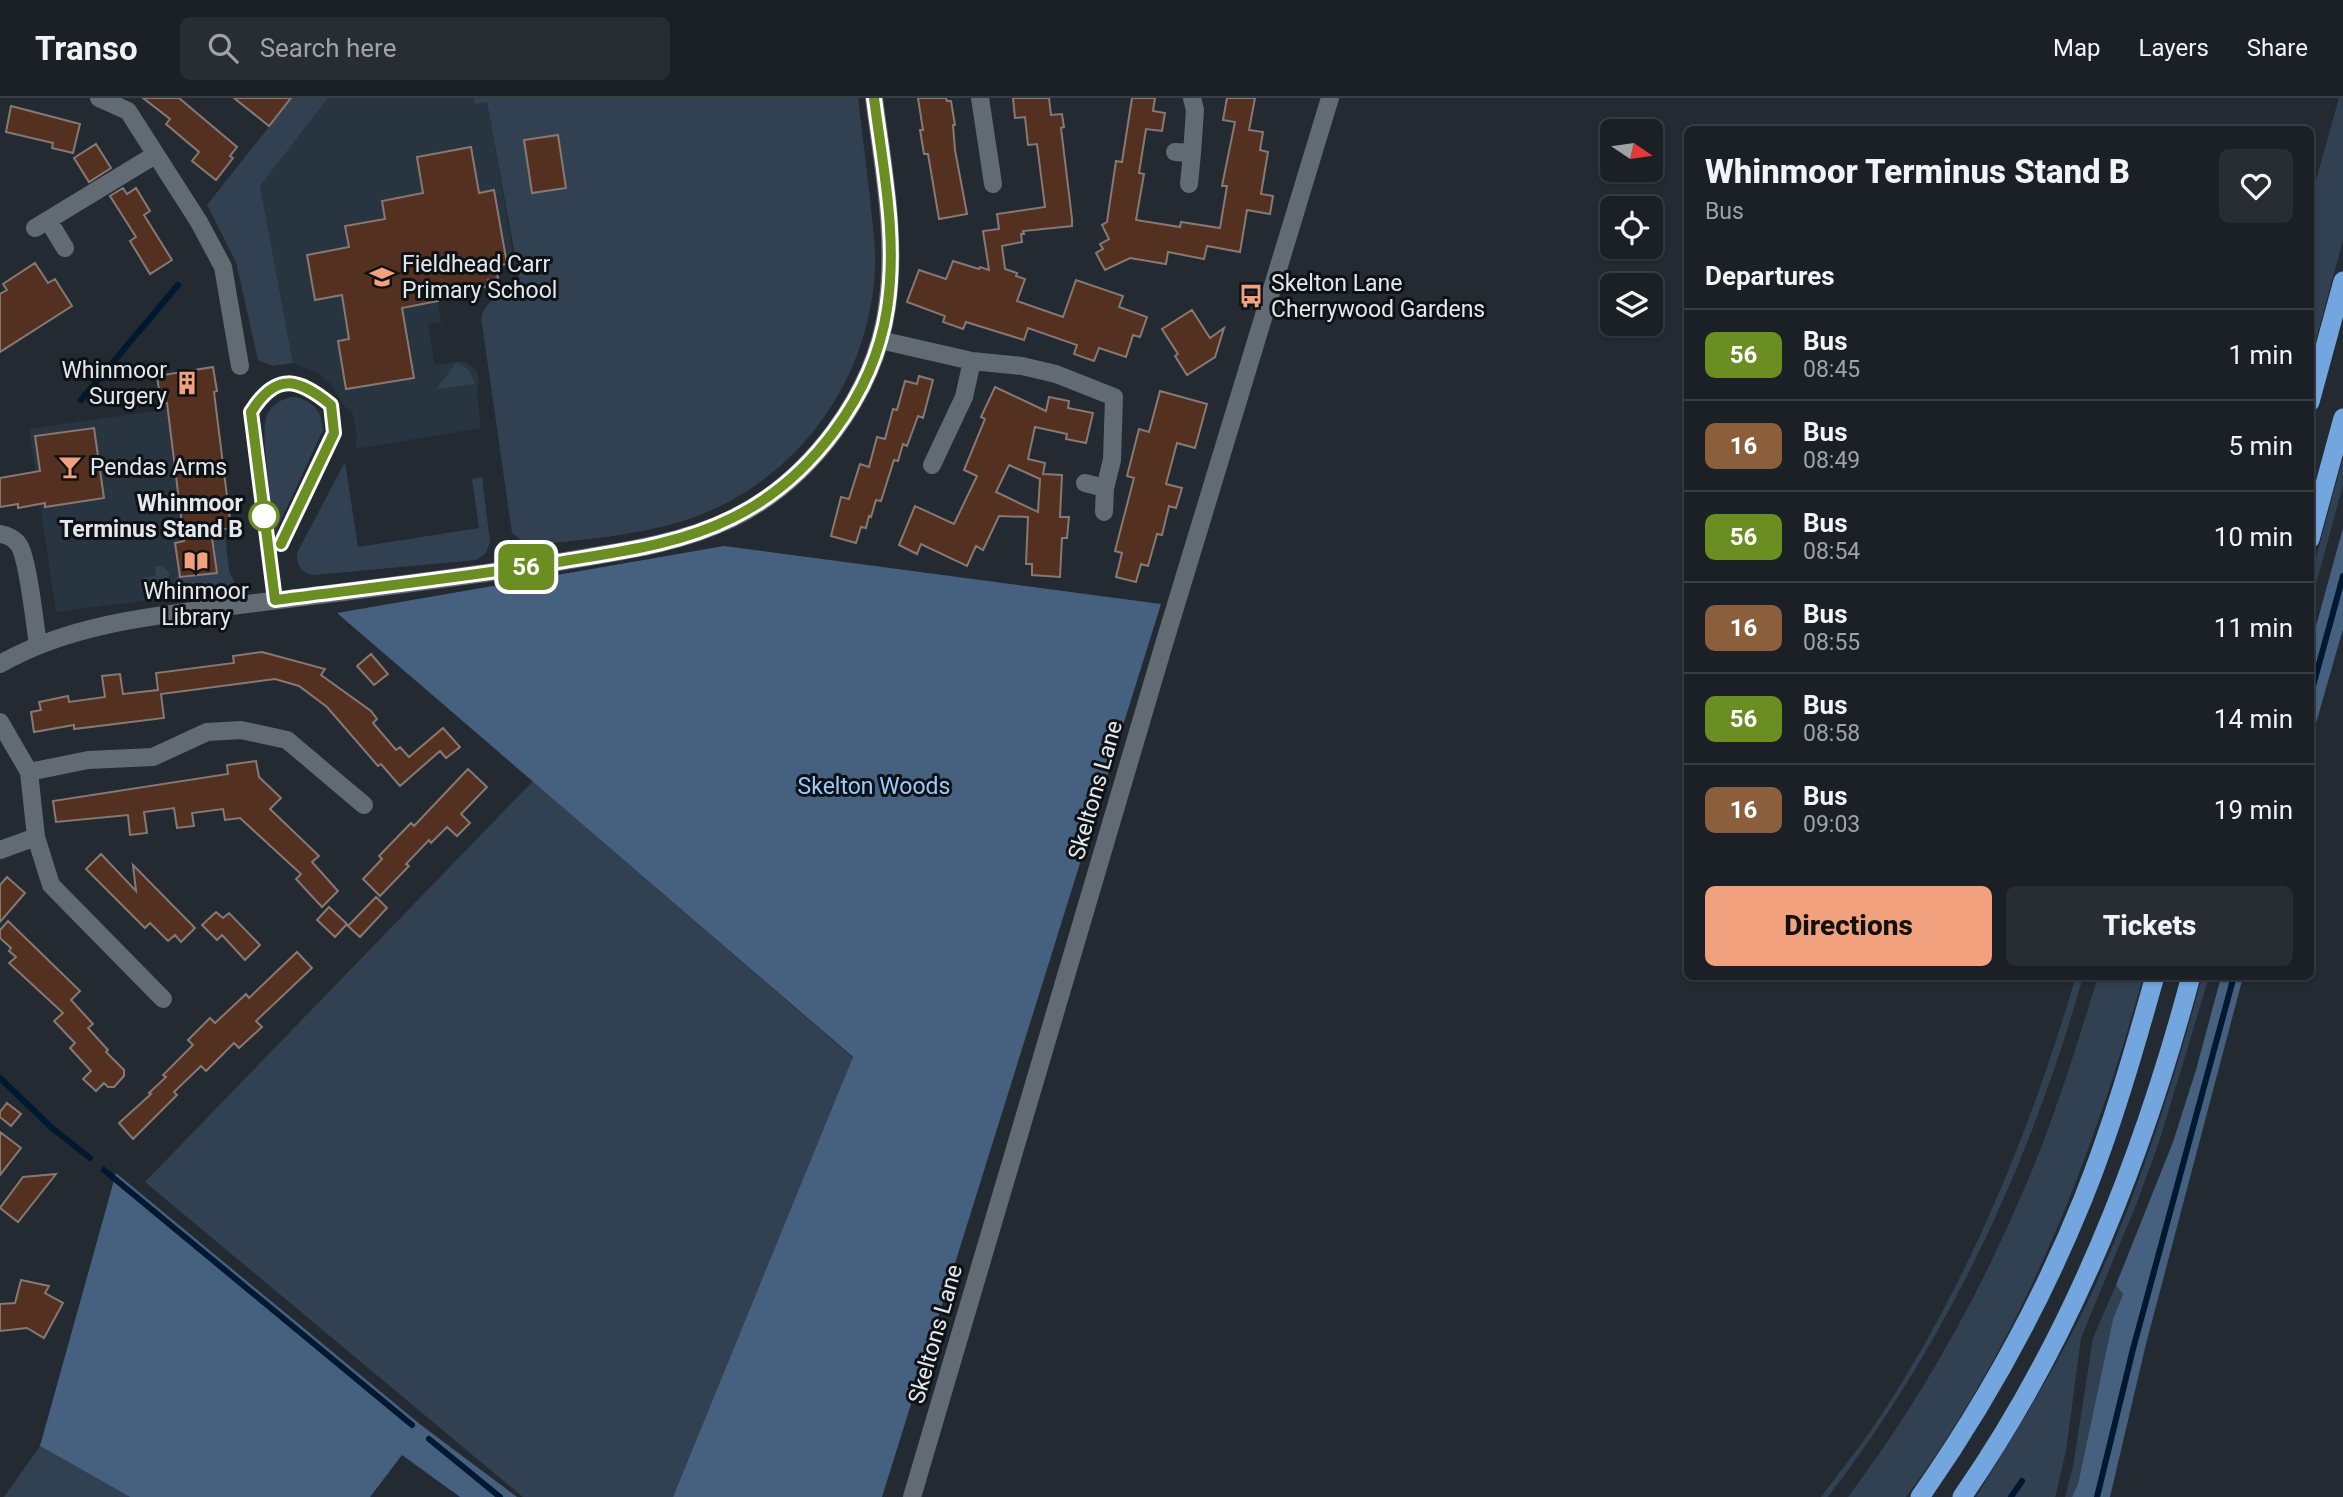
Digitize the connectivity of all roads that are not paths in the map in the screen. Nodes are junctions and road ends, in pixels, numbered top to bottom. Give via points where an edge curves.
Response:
1 (99, 98) edge
2 (874, 98) edge
3 (980, 98) edge
4 (1192, 98) edge
5 (1330, 98) edge
6 (155, 155) junction
7 (993, 184) dead end
8 (1189, 184) dead end
9 (65, 248) dead end
10 (2343, 281) edge
11 (880, 340) junction
12 (972, 361) junction
13 (240, 366) dead end
14 (2314, 387) edge
15 (2343, 418) edge
16 (932, 465) dead end
17 (1085, 482) dead end
18 (1105, 488) junction
19 (1104, 512) dead end
20 (2314, 524) edge
21 (0, 534) edge
22 (38, 645) junction
23 (0, 664) edge
24 (0, 722) edge
25 (29, 772) junction
26 (364, 805) dead end
27 (36, 837) junction
28 (0, 850) edge
29 (2154, 980) edge
30 (2189, 980) edge
31 (163, 999) dead end
32 (912, 1497) edge
33 (1920, 1497) edge
34 (1962, 1497) edge

1 - 6 street via 128,111
2 - 11 street via 892,248
3 - 7 street
4 - 8 street via 1195,110 1183,152
5 - 32 street, Skeltons Lane
6 - 9 street via 41,224
6 - 13 street via 223,267
10 - 14 highway
11 - 12 street
11 - 22 street via 842,419 801,470 753,506 706,530 640,549 100,626
12 - 16 street via 964,397
12 - 18 street via 1056,374 1114,397 1112,460
15 - 20 highway
17 - 18 street
18 - 19 street
21 - 22 street via 19,544
22 - 23 street
24 - 25 street
25 - 26 street via 88,760 153,757 207,732 241,730 287,740
25 - 27 street
27 - 28 street
27 - 31 street via 51,886
29 - 33 highway via 2108,1131 2053,1267 1984,1399
30 - 34 highway via 2143,1132 2091,1268 2015,1414

